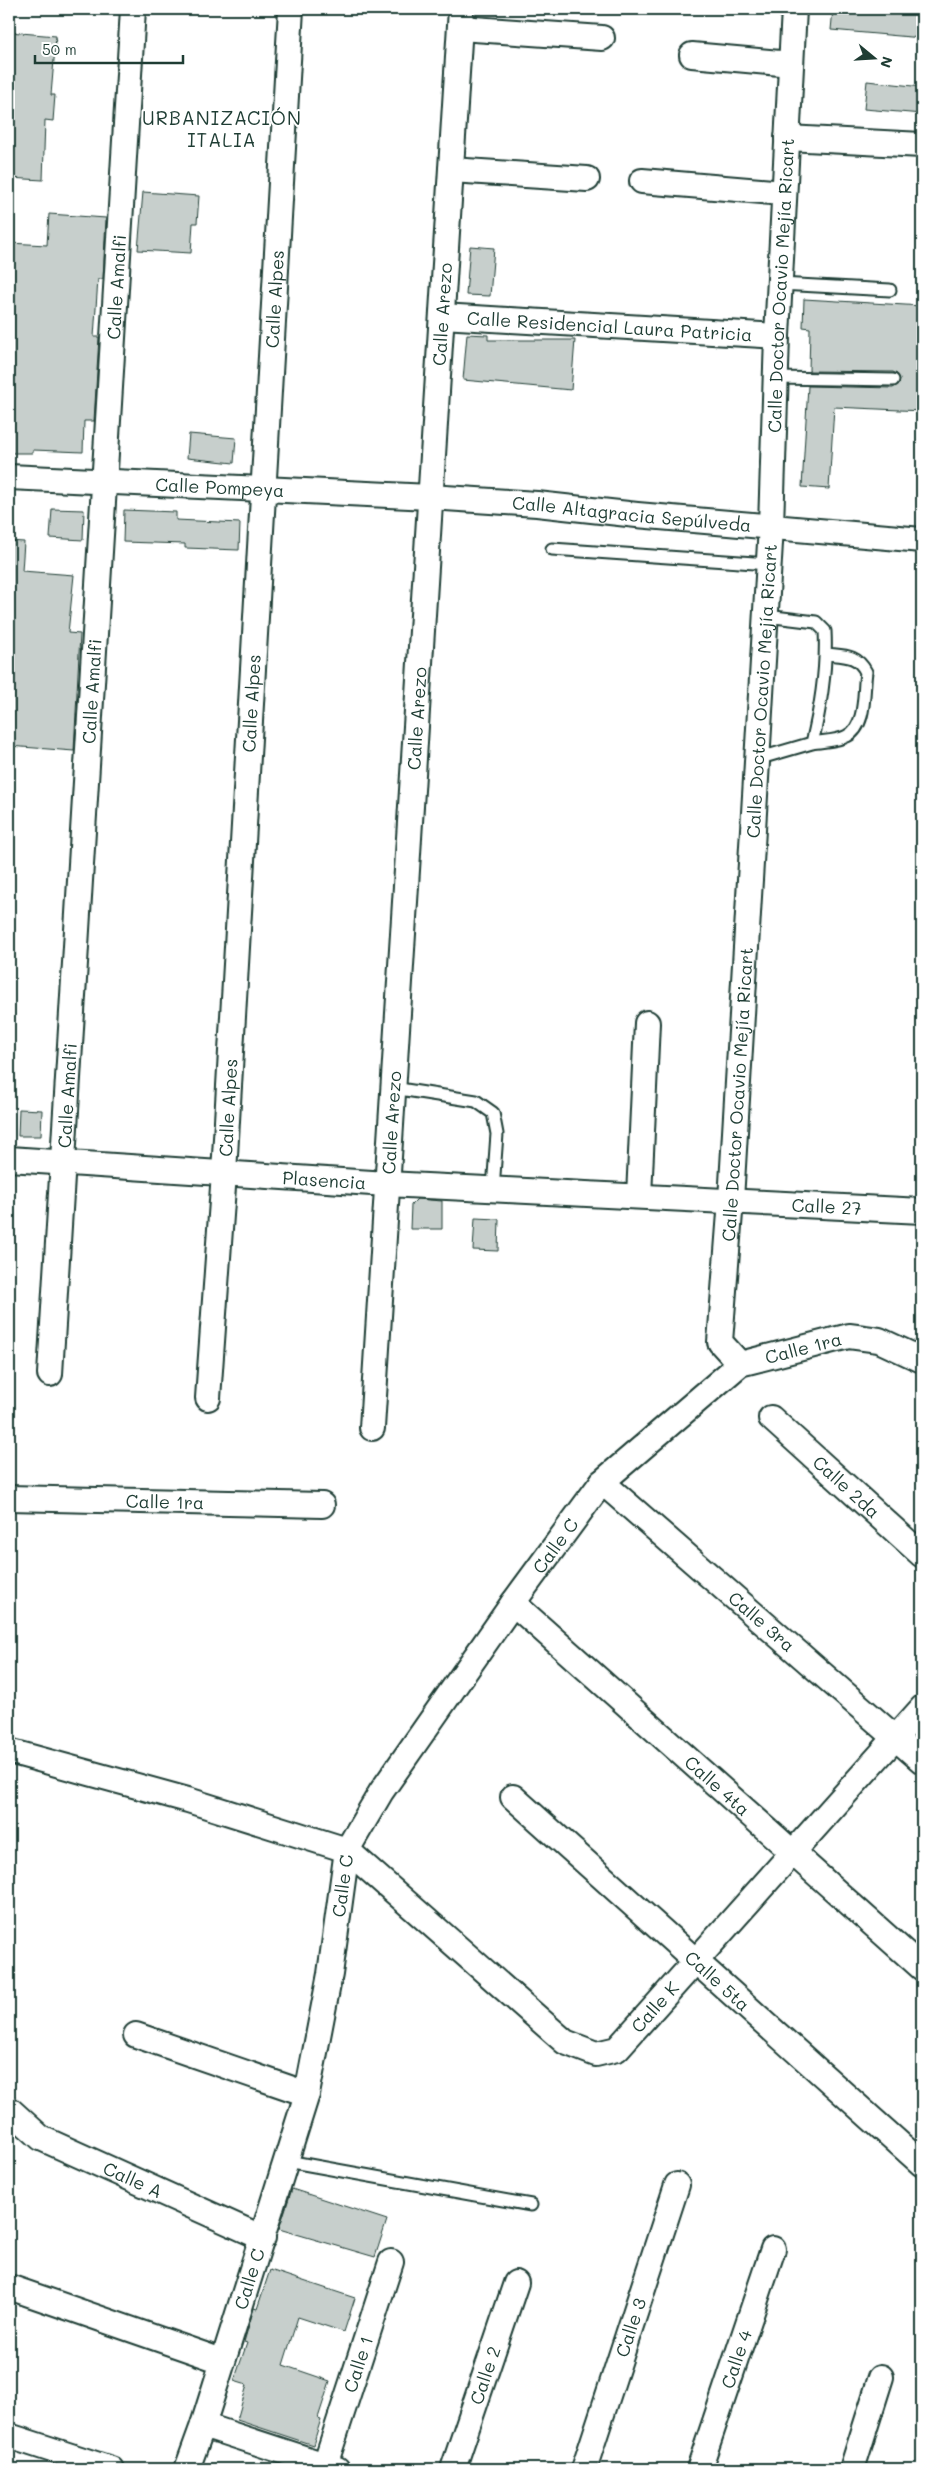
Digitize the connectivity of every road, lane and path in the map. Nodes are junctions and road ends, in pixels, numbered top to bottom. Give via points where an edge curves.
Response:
1 (133, 9) edge
2 (291, 9) edge
3 (794, 9) edge
4 (460, 18) edge
5 (602, 38) dead end
6 (692, 55) dead end
7 (791, 64) junction
8 (787, 138) junction
9 (922, 144) edge
10 (451, 170) junction
11 (587, 179) dead end
12 (642, 181) dead end
13 (784, 193) junction
14 (780, 284) junction
15 (890, 290) dead end
16 (442, 316) junction
17 (777, 336) junction
18 (776, 378) junction
19 (893, 380) dead end
20 (9, 477) edge
21 (104, 482) junction
22 (263, 489) junction
23 (430, 497) junction
24 (771, 526) junction
25 (922, 540) edge
26 (552, 549) dead end
27 (769, 564) junction
28 (766, 616) junction
29 (826, 654) junction
30 (812, 743) junction
31 (757, 759) junction
32 (647, 1023) dead end
33 (393, 1088) junction
34 (9, 1160) edge
35 (63, 1163) junction
36 (224, 1173) junction
37 (387, 1184) junction
38 (494, 1189) junction
39 (639, 1196) junction
40 (731, 1200) junction
41 (922, 1211) edge
42 (922, 1360) edge
43 (740, 1364) junction
44 (50, 1374) dead end
45 (208, 1398) dead end
46 (771, 1418) dead end
47 (372, 1428) dead end
48 (602, 1482) junction
49 (9, 1498) edge
50 (322, 1505) dead end
51 (922, 1555) edge
52 (513, 1603) junction
53 (922, 1708) edge
54 (897, 1738) junction
55 (9, 1751) edge
56 (922, 1761) edge
57 (513, 1797) dead end
58 (347, 1850) junction
59 (792, 1854) junction
60 (695, 1962) junction
61 (922, 1968) edge
62 (136, 2035) dead end
63 (307, 2094) junction
64 (9, 2109) edge
65 (286, 2161) junction
66 (922, 2164) edge
67 (677, 2185) dead end
68 (531, 2205) dead end
69 (263, 2238) junction
70 (773, 2249) dead end
71 (391, 2262) dead end
72 (516, 2283) dead end
73 (9, 2287) edge
74 (222, 2361) junction
75 (881, 2377) dead end
76 (203, 2425) junction
77 (9, 2436) edge
78 (331, 2467) edge
79 (111, 2469) edge
80 (187, 2469) edge
81 (453, 2469) edge
82 (584, 2469) edge
83 (699, 2469) edge
84 (852, 2469) edge

1 - 21 street, Calle Amalfi
2 - 22 street, Calle Alpes
3 - 7 street, Calle Doctor Ocavio Mejía Ricart
4 - 5 street
4 - 10 street, Calle Arezo
6 - 7 street
7 - 8 street, Calle Doctor Ocavio Mejía Ricart
8 - 9 street
8 - 13 street, Calle Doctor Ocavio Mejía Ricart
10 - 11 street
10 - 16 street, Calle Arezo
12 - 13 street
13 - 14 street, Calle Doctor Ocavio Mejía Ricart
14 - 15 lane
14 - 17 street, Calle Doctor Ocavio Mejía Ricart
16 - 17 street, Calle Residencial Laura Patricia
16 - 23 street, Calle Arezo
17 - 18 street, Calle Doctor Ocavio Mejía Ricart
18 - 19 lane
18 - 24 street, Calle Doctor Ocavio Mejía Ricart
20 - 21 street, Calle Pompeya
21 - 22 street, Calle Pompeya
21 - 35 street, Calle Amalfi
22 - 23 street, Calle Pompeya
22 - 36 street, Calle Alpes
23 - 24 street, Calle Altagracia Sepúlveda
23 - 33 street, Calle Arezo
24 - 25 street, Calle Altagracia Sepúlveda
24 - 27 street, Calle Doctor Ocavio Mejía Ricart
26 - 27 lane
27 - 28 street, Calle Doctor Ocavio Mejía Ricart
28 - 29 lane via 816,622 826,631
28 - 31 street, Calle Doctor Ocavio Mejía Ricart
29 - 30 lane via 822,696
29 - 30 lane via 857,658 866,672 860,723 846,737
30 - 31 lane
31 - 40 street, Calle Doctor Ocavio Mejía Ricart
32 - 39 street
33 - 37 street, Calle Arezo
33 - 38 lane via 476,1101 493,1113 497,1134
34 - 35 street, Plasencia
35 - 36 street, Plasencia
35 - 44 street, Calle Amalfi
36 - 37 street, Plasencia
36 - 45 street, Calle Alpes
37 - 38 street, Plasencia
37 - 47 street, Calle Arezo
38 - 39 street, Plasencia
39 - 40 street, Plasencia
40 - 41 street, Calle 27
40 - 43 street, Calle Doctor Ocavio Mejía Ricart via 720,1342
42 - 43 street, Calle 1ra via 879,1340 849,1336
43 - 48 street, Calle C
46 - 51 street, Calle 2da
48 - 52 street, Calle C
48 - 54 street, Calle 3ra
49 - 50 street, Calle 1ra
52 - 58 street, Calle C via 381,1792
52 - 59 street, Calle 4ta
53 - 54 street, Calle K
54 - 56 street, Calle 3ra
54 - 59 street, Calle K
55 - 58 street via 188,1800
57 - 60 street, Calle 5ta
58 - 60 street, Calle K via 565,2042 596,2054 617,2049
58 - 63 street, Calle C via 330,1974
59 - 60 street, Calle K
59 - 61 street, Calle 4ta
60 - 66 street, Calle 5ta
62 - 63 street
63 - 65 street, Calle C
64 - 69 street, Calle A via 41,2138
65 - 68 lane
65 - 69 street, Calle C
67 - 82 street, Calle 3
69 - 74 street, Calle C
70 - 83 street, Calle 4
71 - 78 street, Calle 1
72 - 81 street, Calle 2
73 - 74 street
74 - 76 street, Calle C
75 - 84 street
76 - 78 street
76 - 80 street, Calle C
77 - 79 street

